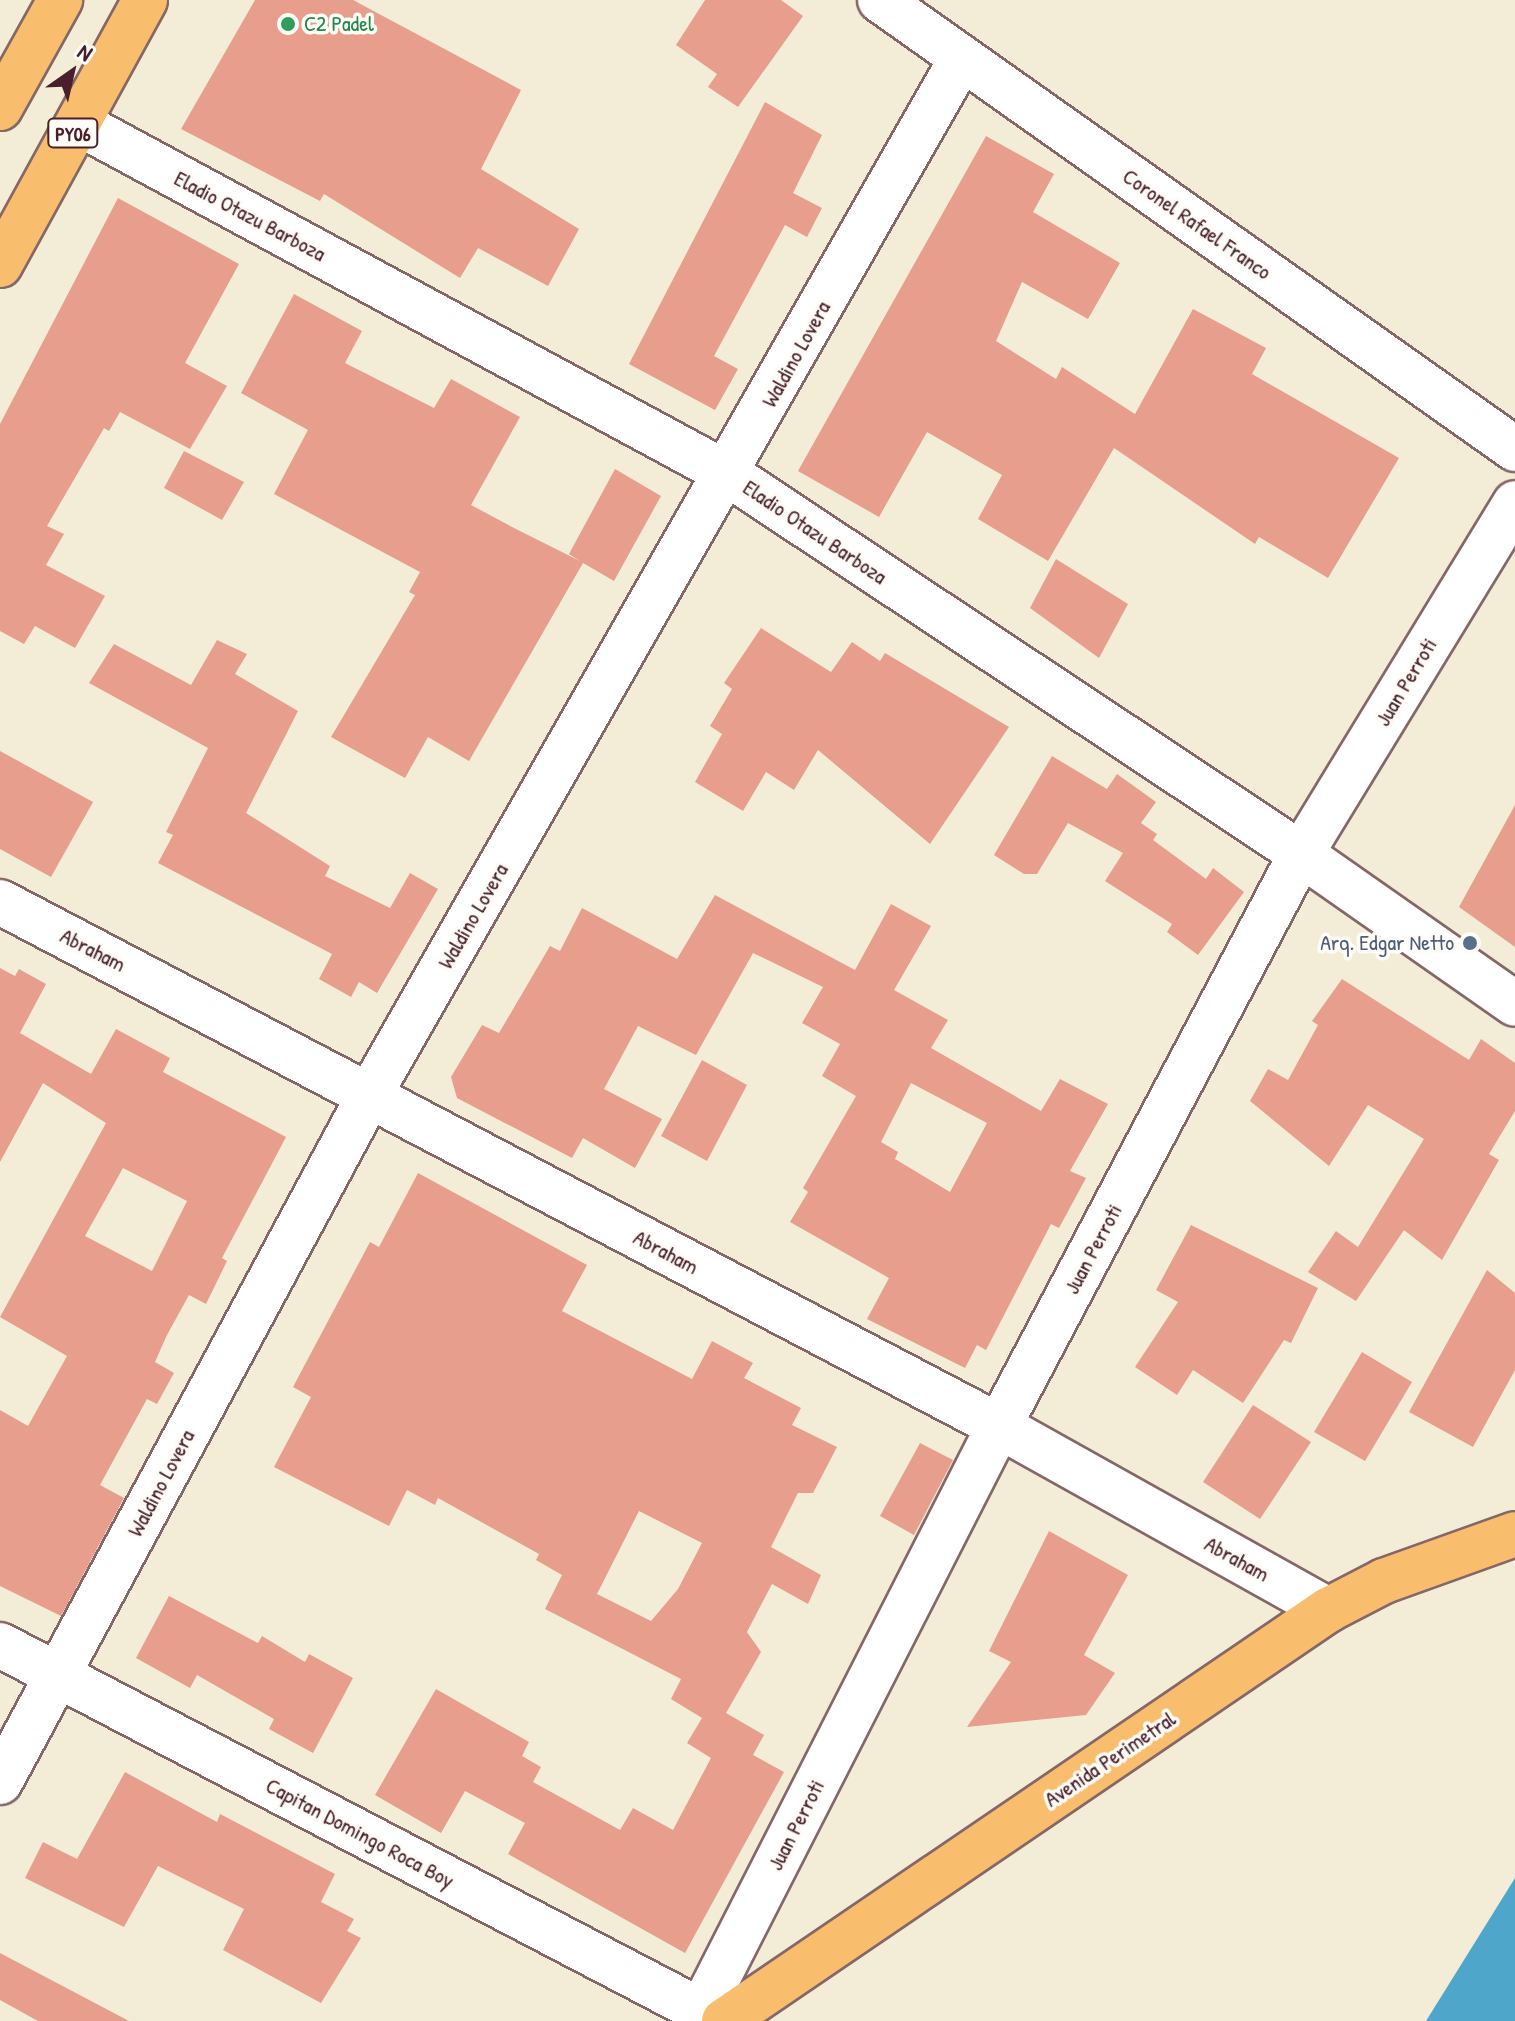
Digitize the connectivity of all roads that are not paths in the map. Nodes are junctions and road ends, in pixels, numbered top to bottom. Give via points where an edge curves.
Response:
1 (60, 0) edge
2 (145, 0) edge
3 (880, 0) edge
4 (962, 58) junction
5 (0, 108) edge
6 (78, 123) junction
7 (0, 265) edge
8 (1515, 449) edge
9 (728, 474) junction
10 (1515, 503) edge
11 (1301, 854) junction
12 (0, 902) edge
13 (1515, 1004) edge
14 (370, 1094) junction
15 (999, 1426) junction
16 (1515, 1534) edge
17 (1328, 1610) junction
18 (0, 1645) edge
19 (58, 1674) junction
20 (0, 1782) edge
21 (715, 2018) edge

1 - 5 main road
2 - 6 main road, PY06
3 - 4 street, Coronel Rafael Franco
4 - 8 street, Coronel Rafael Franco
4 - 9 street, Waldino Lovera
6 - 7 main road, PY06
6 - 9 street, Eladio Otazu Barboza
9 - 11 street, Eladio Otazu Barboza
9 - 14 street, Waldino Lovera
10 - 11 street, Juan Perroti
11 - 13 street, Eladio Otazu Barboza
11 - 15 street, Juan Perroti
12 - 14 street, Abraham
14 - 15 street, Abraham
14 - 19 street, Waldino Lovera
15 - 17 street, Abraham
15 - 21 street, Juan Perroti
16 - 17 main road, Avenida Perimetral via 1384,1581
17 - 21 main road, Avenida Perimetral
18 - 19 street, Capitan Domingo Roca Boy
19 - 20 street, Waldino Lovera
19 - 21 street, Capitan Domingo Roca Boy

